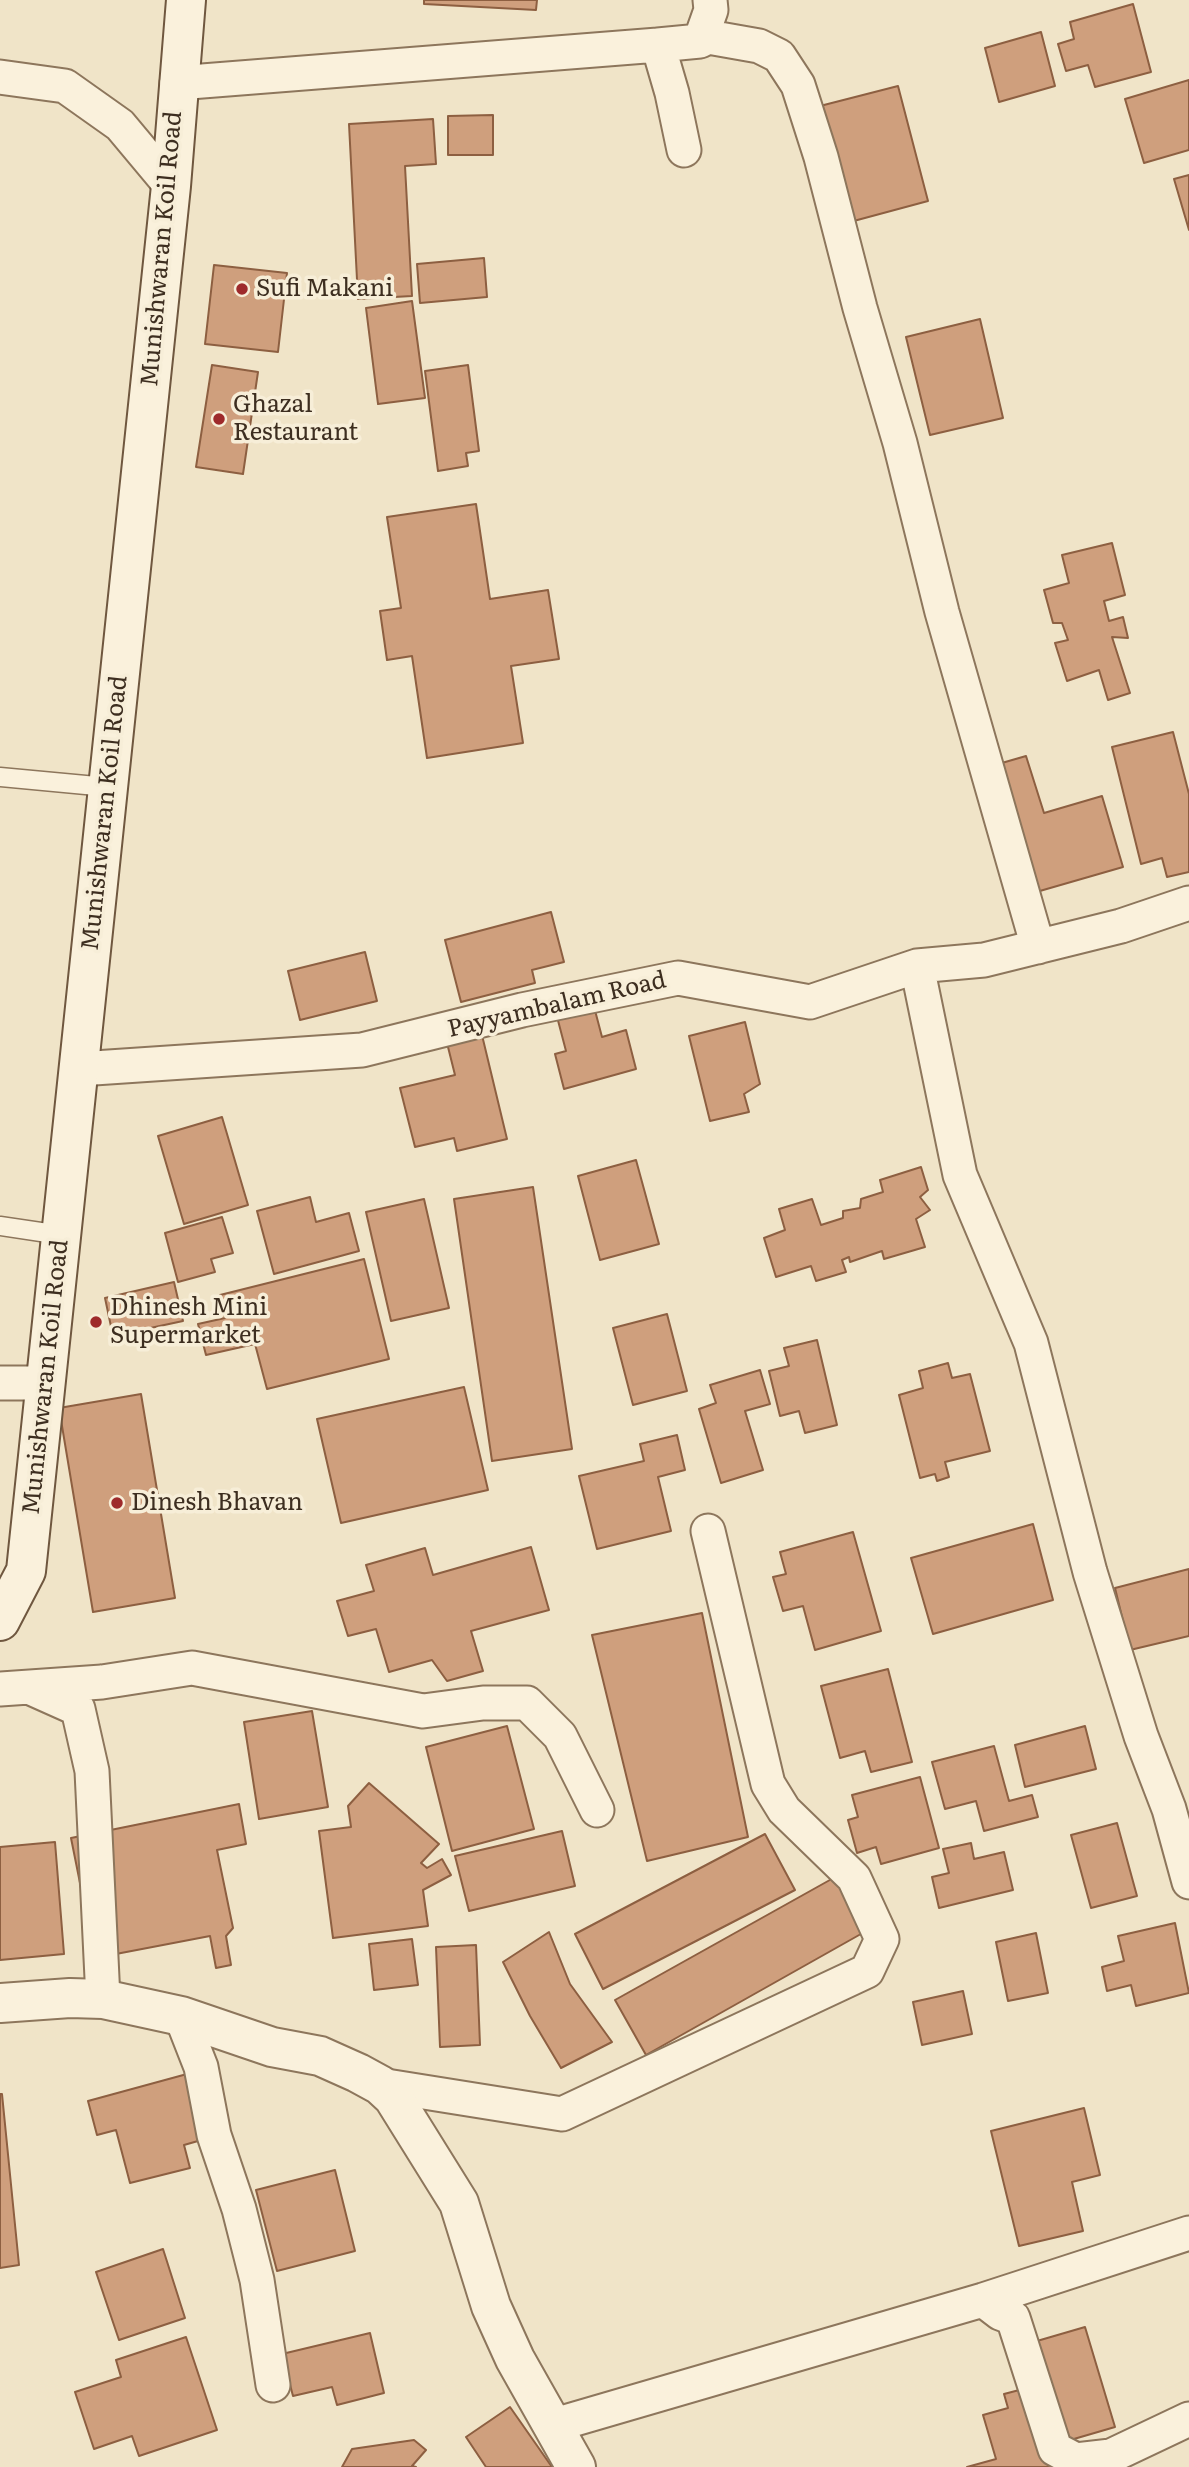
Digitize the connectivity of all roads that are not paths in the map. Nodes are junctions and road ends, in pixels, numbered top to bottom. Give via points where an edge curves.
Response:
1 (186, 0) edge
2 (710, 0) edge
3 (700, 41) junction
4 (658, 46) junction
5 (0, 77) edge
6 (177, 83) junction
7 (684, 150) dead end
8 (171, 186) junction
9 (0, 777) edge
10 (107, 787) junction
11 (1189, 903) edge
12 (1038, 947) junction
13 (917, 967) junction
14 (79, 1069) junction
15 (0, 1226) edge
16 (61, 1235) junction
17 (0, 1382) edge
18 (46, 1382) junction
19 (708, 1531) dead end
20 (0, 1620) edge
21 (15, 1688) edge
22 (597, 1810) dead end
23 (1189, 1882) edge
24 (103, 1999) junction
25 (0, 2003) edge
26 (181, 2016) junction
27 (380, 2085) junction
28 (1189, 2233) edge
29 (983, 2300) junction
30 (273, 2385) dead end
31 (1189, 2419) edge
32 (551, 2426) junction
33 (576, 2467) edge

1 - 6 main road, Munishwaran Koil Road
2 - 3 street
3 - 4 street
3 - 12 street via 708,37 759,46 779,56 798,85
4 - 6 street
4 - 7 street
5 - 8 street via 65,86 120,124
6 - 8 main road, Munishwaran Koil Road
8 - 10 main road, Munishwaran Koil Road
9 - 10 lane
10 - 14 main road, Munishwaran Koil Road
11 - 12 street, Payyambalam Road
12 - 13 street, Payyambalam Road via 984,960
13 - 14 street, Payyambalam Road via 810,1002 678,978 362,1050
13 - 23 street via 960,1175 1031,1343 1090,1572
14 - 16 main road, Munishwaran Koil Road
15 - 16 lane
16 - 18 main road, Munishwaran Koil Road
17 - 18 street
18 - 20 main road, Munishwaran Koil Road via 26,1571
19 - 27 street via 768,1784 784,1810 854,1878 882,1939 867,1970 562,2114
21 - 22 street via 102,1682 192,1668 423,1711 527,1703 561,1736
21 - 24 street via 78,1709 92,1771
24 - 25 main road
24 - 26 main road
26 - 27 main road via 272,2047 320,2056
26 - 30 street via 201,2067 214,2135 257,2280
27 - 32 main road via 393,2097 459,2203 491,2306
28 - 29 street
29 - 31 street via 1013,2318 1055,2449 1076,2460 1111,2456
29 - 32 street
32 - 33 main road

